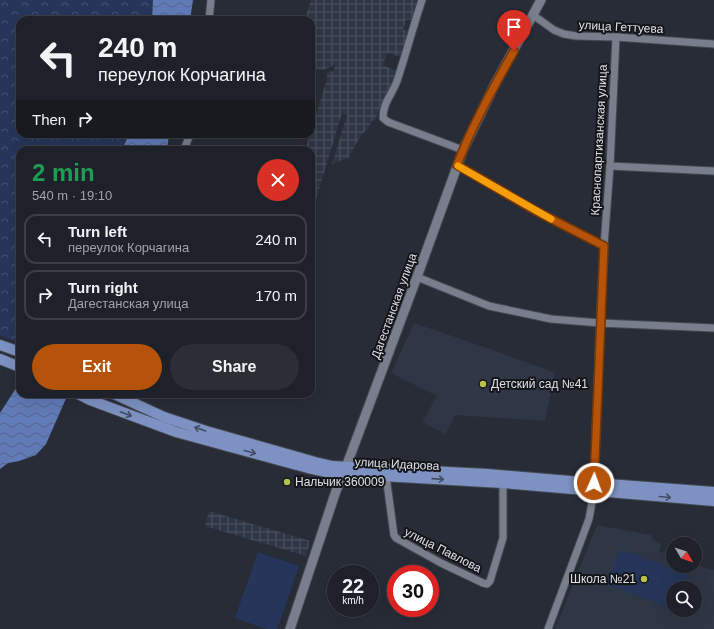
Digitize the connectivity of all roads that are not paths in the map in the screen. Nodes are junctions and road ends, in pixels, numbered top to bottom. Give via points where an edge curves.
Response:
1 (211, 0) edge
2 (422, 0) edge
3 (541, 0) edge
4 (533, 15) junction
5 (209, 16) edge
6 (616, 37) junction
7 (714, 44) edge
8 (463, 150) junction
9 (457, 165) junction
10 (610, 166) junction
11 (714, 171) edge
12 (604, 246) junction
13 (417, 277) junction
14 (600, 323) junction
15 (714, 328) edge
16 (0, 345) edge
17 (16, 351) edge
18 (3, 361) edge
19 (16, 366) edge
20 (86, 398) edge
21 (132, 398) edge
22 (345, 470) junction
23 (386, 476) junction
24 (503, 482) junction
25 (594, 487) junction
26 (714, 492) edge
27 (714, 501) edge
28 (290, 629) edge
29 (548, 629) edge

1 - 5 street
2 - 8 street via 383,118
3 - 4 street, Дагестанская улица
4 - 6 street, улица Геттуева via 564,34
4 - 8 street, Дагестанская улица
6 - 7 street, улица Геттуева
6 - 10 street, Краснопартизанская улица
8 - 9 street, Дагестанская улица
9 - 12 street via 536,211
9 - 13 street, Дагестанская улица
10 - 11 street
10 - 12 street, Краснопартизанская улица
12 - 14 street, Краснопартизанская улица
13 - 14 street via 489,306 551,319
13 - 22 street, Дагестанская улица
14 - 15 street
14 - 25 street, Краснопартизанская улица
16 - 17 main road
18 - 19 main road
20 -> 22 main road, улица Идарова via 176,432 324,472
22 -> 21 main road, улица Идарова via 206,431 164,416
22 - 23 main road, улица Идарова
22 - 25 main road, улица Идарова via 366,467 487,474
22 - 28 street, Дагестанская улица
23 -> 24 main road, улица Идарова
23 - 24 street, улица Павлова via 396,538 441,563 487,584 503,538
24 - 25 main road, улица Идарова
25 - 26 main road, улица Идарова
25 -> 27 main road, улица Идарова
25 - 29 street, Краснопартизанская улица via 589,519

